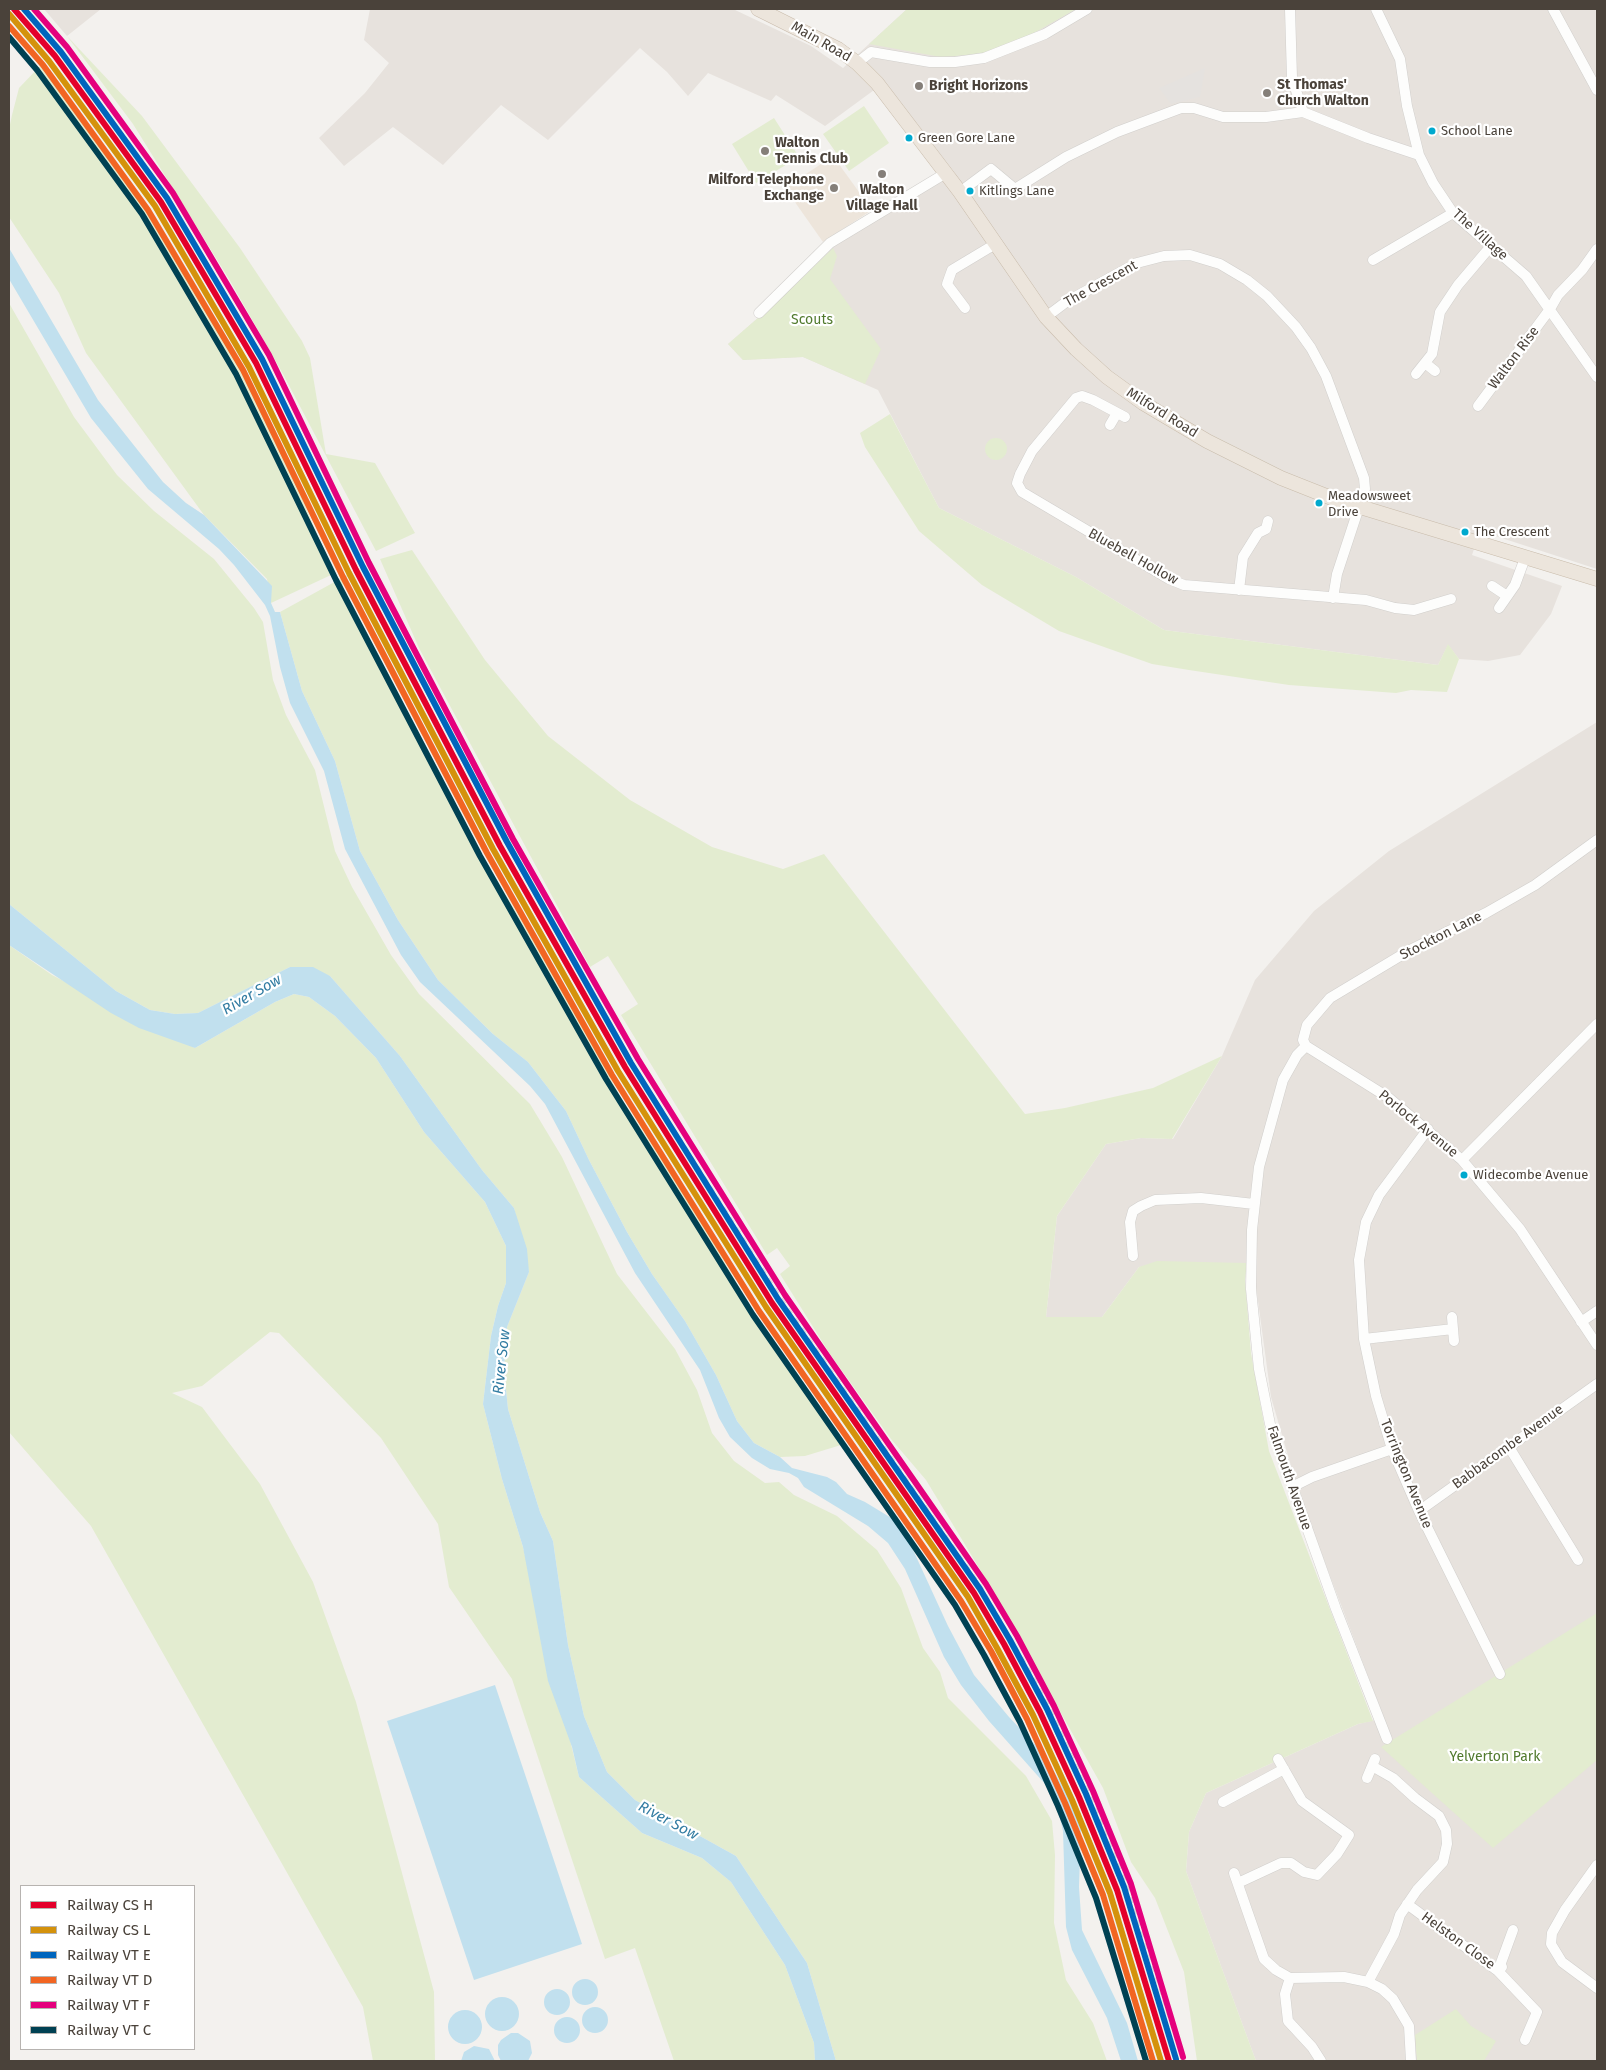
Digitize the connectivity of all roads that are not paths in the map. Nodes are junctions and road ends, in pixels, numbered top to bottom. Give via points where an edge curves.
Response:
1 (758, 9) edge
2 (1087, 9) edge
3 (1290, 9) edge
4 (1376, 9) edge
5 (1552, 9) edge
6 (857, 63) junction
7 (1597, 90) edge
8 (1303, 112) junction
9 (1419, 155) junction
10 (946, 173) junction
11 (960, 192) junction
12 (1453, 213) junction
13 (996, 243) junction
14 (1491, 246) junction
15 (1597, 249) edge
16 (1373, 260) dead end
17 (965, 308) dead end
18 (1550, 310) junction
19 (759, 313) dead end
20 (1046, 317) junction
21 (1425, 363) junction
22 (1436, 372) dead end
23 (1416, 374) dead end
24 (1597, 377) edge
25 (1478, 406) dead end
26 (1110, 425) dead end
27 (1359, 508) junction
28 (1269, 528) dead end
29 (1525, 558) junction
30 (1597, 579) edge
31 (1492, 586) dead end
32 (1239, 590) junction
33 (1507, 596) junction
34 (1333, 598) junction
35 (1446, 604) dead end
36 (1499, 608) dead end
37 (1597, 840) edge
38 (1597, 1024) edge
39 (1306, 1046) junction
40 (1428, 1128) junction
41 (1462, 1160) junction
42 (1254, 1204) junction
43 (1133, 1256) dead end
44 (1597, 1311) edge
45 (1452, 1317) dead end
46 (1581, 1322) junction
47 (1453, 1329) junction
48 (1364, 1339) junction
49 (1454, 1341) dead end
50 (1597, 1345) edge
51 (1597, 1384) edge
52 (1509, 1447) junction
53 (1392, 1449) junction
54 (1292, 1487) junction
55 (1419, 1511) junction
56 (1578, 1560) dead end
57 (1500, 1674) dead end
58 (1387, 1739) dead end
59 (1278, 1758) dead end
60 (1284, 1769) junction
61 (1367, 1778) dead end
62 (1223, 1802) dead end
63 (1597, 1865) edge
64 (1407, 1904) junction
65 (1514, 1930) dead end
66 (1508, 1961) dead end
67 (1498, 1971) junction
68 (1290, 1978) junction
69 (1368, 1982) junction
70 (1597, 1988) edge
71 (1525, 2040) dead end
72 (1320, 2061) edge
73 (1411, 2061) edge

1 - 6 highway, Main Road via 820,38
2 - 6 street via 1045,34 984,58 930,62 871,52
3 - 8 street via 1292,78
4 - 9 street, The Village via 1400,59
5 - 7 street
6 - 10 highway, Milford Road via 891,98
8 - 9 street
8 - 11 street via 1266,117 1223,117 1194,108 1182,108 1117,132 1066,157 1015,189 991,169
9 - 12 street, The Village
10 - 11 highway, Milford Road
10 - 19 street via 830,243
11 - 13 highway, Milford Road
12 - 14 street, The Village
12 - 16 street
13 - 17 street via 952,270 947,284
13 - 20 highway, Milford Road
14 - 18 street, The Village via 1526,276
14 - 21 street via 1440,312 1432,354
15 - 18 street, Walton Rise via 1558,295
18 - 24 street, The Village
18 - 25 street, Walton Rise
20 - 27 highway, Milford Road via 1094,366 1143,403 1281,478
20 - 27 street, The Crescent via 1066,302 1137,263 1164,256 1190,255 1220,264 1267,296 1311,348 1326,376 1364,478 1365,489
21 - 22 street
21 - 23 street
26 - 32 street, Bluebell Hollow via 1121,415 1093,400 1082,396 1076,398 1032,451 1020,474 1018,483 1022,492 1184,585
27 - 29 highway, Milford Road
27 - 34 street, The Crescent via 1337,574
28 - 32 street via 1258,533 1243,557
29 - 30 highway, Milford Road
29 - 33 street via 1520,576
31 - 33 street
32 - 34 street, Bluebell Hollow
33 - 36 street
34 - 35 street, Bluebell Hollow via 1366,600 1414,610
37 - 39 street, Stockton Lane via 1535,885 1486,914 1410,950 1330,998 1307,1025 1303,1040
38 - 41 street
39 - 40 street, Porlock Avenue via 1389,1098
39 - 42 street, Falmouth Avenue via 1297,1055 1284,1080 1273,1110
40 - 41 street, Porlock Avenue
40 - 48 street, Torrington Avenue via 1378,1195 1366,1222 1359,1260
41 - 46 street, Porlock Avenue via 1520,1229
42 - 43 street via 1201,1198 1155,1200 1133,1212 1130,1222
42 - 54 street, Falmouth Avenue via 1251,1289 1259,1369 1270,1424
44 - 46 street
45 - 47 street
46 - 50 street, Porlock Avenue
47 - 48 street
47 - 49 street
48 - 53 street, Torrington Avenue
51 - 52 street, Babbacombe Avenue
52 - 55 street, Babbacombe Avenue
52 - 56 street
53 - 54 street
53 - 55 street, Torrington Avenue
54 - 58 street, Falmouth Avenue
55 - 57 street, Torrington Avenue
59 - 60 street
60 - 62 street
60 - 68 street via 1302,1801 1349,1835 1317,1875 1304,1872 1291,1863 1281,1863 1236,1878 1264,1959
61 - 64 street via 1373,1762 1440,1816 1446,1830 1448,1844 1443,1862
63 - 70 street via 1565,1910 1552,1933 1551,1944 1562,1962
64 - 67 street, Helston Close
64 - 69 street
65 - 67 street
66 - 67 street, Helston Close
67 - 71 street via 1537,2012
68 - 69 street via 1344,1977
68 - 72 street via 1285,1994 1288,2021
69 - 73 street via 1393,1998 1403,2013 1410,2026

